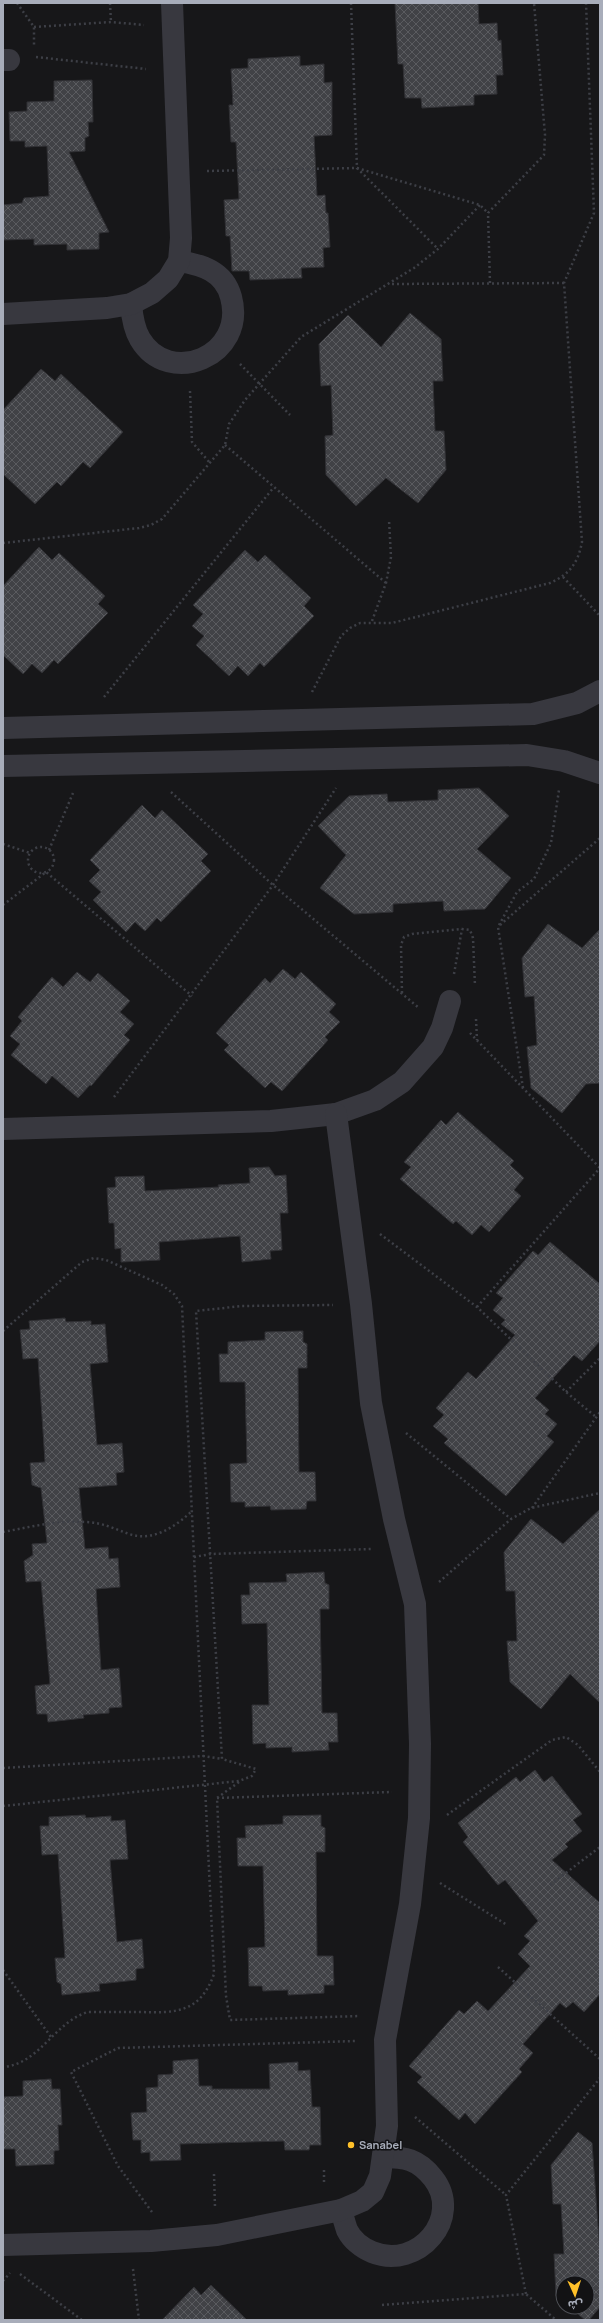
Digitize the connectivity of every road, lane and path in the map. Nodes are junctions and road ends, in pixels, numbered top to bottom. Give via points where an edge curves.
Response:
1 (110, 3) edge
2 (172, 3) edge
3 (350, 3) edge
4 (534, 3) edge
5 (586, 3) edge
6 (111, 22) junction
7 (34, 27) dead end
8 (172, 27) junction
9 (6, 60) edge
10 (174, 72) junction
11 (357, 168) junction
12 (179, 172) junction
13 (480, 205) junction
14 (488, 213) junction
15 (438, 249) junction
16 (179, 261) junction
17 (490, 283) junction
18 (564, 283) junction
19 (392, 284) junction
20 (131, 304) junction
21 (3, 314) edge
22 (223, 344) junction
23 (190, 363) junction
24 (258, 385) junction
25 (290, 415) dead end
26 (225, 445) junction
27 (210, 463) junction
28 (274, 487) junction
29 (389, 520) dead end
30 (3, 542) edge
31 (563, 577) junction
32 (386, 582) junction
33 (600, 616) edge
34 (372, 621) junction
35 (600, 691) edge
36 (296, 720) junction
37 (79, 726) junction
38 (3, 728) edge
39 (354, 759) junction
40 (564, 761) junction
41 (140, 764) junction
42 (85, 765) junction
43 (3, 766) edge
44 (600, 773) edge
45 (600, 838) edge
46 (3, 844) edge
47 (48, 850) junction
48 (30, 853) junction
49 (46, 872) junction
50 (273, 885) junction
51 (3, 906) edge
52 (498, 927) junction
53 (462, 929) junction
54 (402, 993) junction
55 (475, 993) dead end
56 (192, 996) junction
57 (446, 1012) junction
58 (476, 1017) dead end
59 (477, 1040) junction
60 (523, 1088) junction
61 (336, 1114) junction
62 (91, 1127) junction
63 (3, 1129) edge
64 (600, 1168) edge
65 (349, 1210) junction
66 (361, 1304) junction
67 (477, 1307) junction
68 (3, 1331) edge
69 (600, 1358) edge
70 (566, 1392) junction
71 (370, 1403) junction
72 (600, 1412) edge
73 (596, 1417) junction
74 (600, 1493) edge
75 (531, 1508) junction
76 (192, 1510) junction
77 (510, 1519) junction
78 (3, 1532) edge
79 (401, 1548) junction
80 (211, 1554) junction
81 (194, 1557) junction
82 (415, 1604) junction
83 (203, 1756) junction
84 (222, 1759) junction
85 (3, 1768) edge
86 (600, 1772) edge
87 (239, 1782) junction
88 (205, 1784) junction
89 (420, 1790) junction
90 (216, 1798) junction
91 (3, 1806) edge
92 (417, 1837) junction
93 (600, 1848) edge
94 (415, 1866) junction
95 (550, 1885) dead end
96 (507, 1925) dead end
97 (498, 1968) dead end
98 (3, 1970) edge
99 (388, 2016) junction
100 (51, 2037) junction
101 (385, 2040) junction
102 (600, 2059) edge
103 (3, 2067) edge
104 (600, 2078) edge
105 (410, 2112) dead end
106 (382, 2157) junction
107 (506, 2195) junction
108 (341, 2210) junction
109 (172, 2239) junction
110 (130, 2242) junction
111 (3, 2245) edge
112 (13, 2269) dead end
113 (526, 2294) junction
114 (382, 2305) dead end
115 (82, 2320) edge
116 (139, 2320) edge
117 (556, 2320) edge

1 - 6 path
2 - 8 street
3 - 11 path
4 - 14 path via 544,155
5 - 18 path via 594,213
6 - 7 path
6 - 8 path
8 - 10 street
9 - 10 path via 34,57
10 - 12 street
11 - 12 path
11 - 13 path
11 - 15 path
12 - 16 street
13 - 14 path
13 - 15 path
14 - 17 path
15 - 19 path
16 - 20 street via 168,279 152,293
16 - 22 street via 200,264 217,274 229,290 234,314 232,327
17 - 18 path
17 - 19 path
18 - 31 path via 582,542 580,556 573,568
19 - 24 path via 301,338
20 - 21 street via 107,308
20 - 23 street via 133,322 140,340 154,354 171,362
22 - 23 street via 208,356
22 - 24 path
23 - 27 path via 191,436 195,446
24 - 25 path
24 - 26 path via 229,424
26 - 27 path
26 - 28 path
27 - 30 path via 162,519 151,525
28 - 32 path
28 - 37 path
29 - 32 path via 392,557
31 - 33 path
31 - 34 path via 550,583 392,623
32 - 34 path
34 - 36 path via 360,622 341,636
35 - 36 street via 570,705 533,714
36 - 37 street
37 - 38 street
39 - 40 street via 527,755
39 - 41 street
39 - 50 path
40 - 44 street
40 - 52 path via 551,843 534,879 517,892
41 - 42 street
41 - 50 path
42 - 43 street
42 - 47 path
45 - 52 path
46 - 48 path
47 - 48 path via 42,847
47 - 49 path via 54,862 52,868
48 - 49 path via 29,866 34,871
49 - 51 path
49 - 56 path
50 - 54 path
50 - 56 path
52 - 60 path
53 - 54 path via 404,937 401,946
53 - 55 path via 470,930 473,938
53 - 57 path
54 - 57 path
56 - 62 path
57 - 59 path
57 - 61 street via 433,1047 402,1082 375,1100
58 - 59 path
59 - 60 path
60 - 64 path
61 - 62 street via 271,1121
61 - 65 street
62 - 63 street
64 - 67 path
65 - 66 street
65 - 67 path
66 - 71 street
66 - 80 path via 242,1306 196,1311
67 - 70 path
68 - 76 path via 82,1262 94,1258 106,1260 162,1285 174,1294 182,1306
69 - 70 path
70 - 73 path
71 - 77 path
71 - 79 street
72 - 73 path
73 - 75 path
74 - 75 path
75 - 77 path
76 - 78 path via 179,1523 163,1532 145,1536 130,1534 116,1527 86,1522 55,1523
76 - 81 path
77 - 82 path
79 - 80 path
79 - 82 street
80 - 81 path
80 - 84 path
81 - 83 path
82 - 89 street
83 - 84 path
83 - 85 path
83 - 88 path
84 - 87 path via 256,1769 252,1776
86 - 92 path via 578,1745 566,1737 552,1740
87 - 88 path
87 - 90 path
88 - 91 path
88 - 100 path via 214,1974 209,1987 201,1998 178,2011 88,2012 72,2018
89 - 90 path
89 - 92 street
90 - 99 path via 226,1996 230,2020
92 - 94 street
93 - 95 path
94 - 96 path
94 - 99 street via 403,1948
97 - 102 path
98 - 100 path
99 - 101 street
100 - 103 path via 29,2059
101 - 106 street via 388,2092 387,2126
101 - 109 path via 118,2048 71,2072 118,2166
104 - 107 path
105 - 107 path
106 - 108 street via 380,2176 372,2192 362,2201
106 - 108 street via 404,2157 424,2168 438,2185 443,2206 438,2228 425,2245 405,2256 383,2256 362,2248 348,2231
107 - 113 path
108 - 109 street via 217,2235
109 - 110 street
110 - 111 street
110 - 116 path
112 - 115 path
113 - 114 path
113 - 117 path

